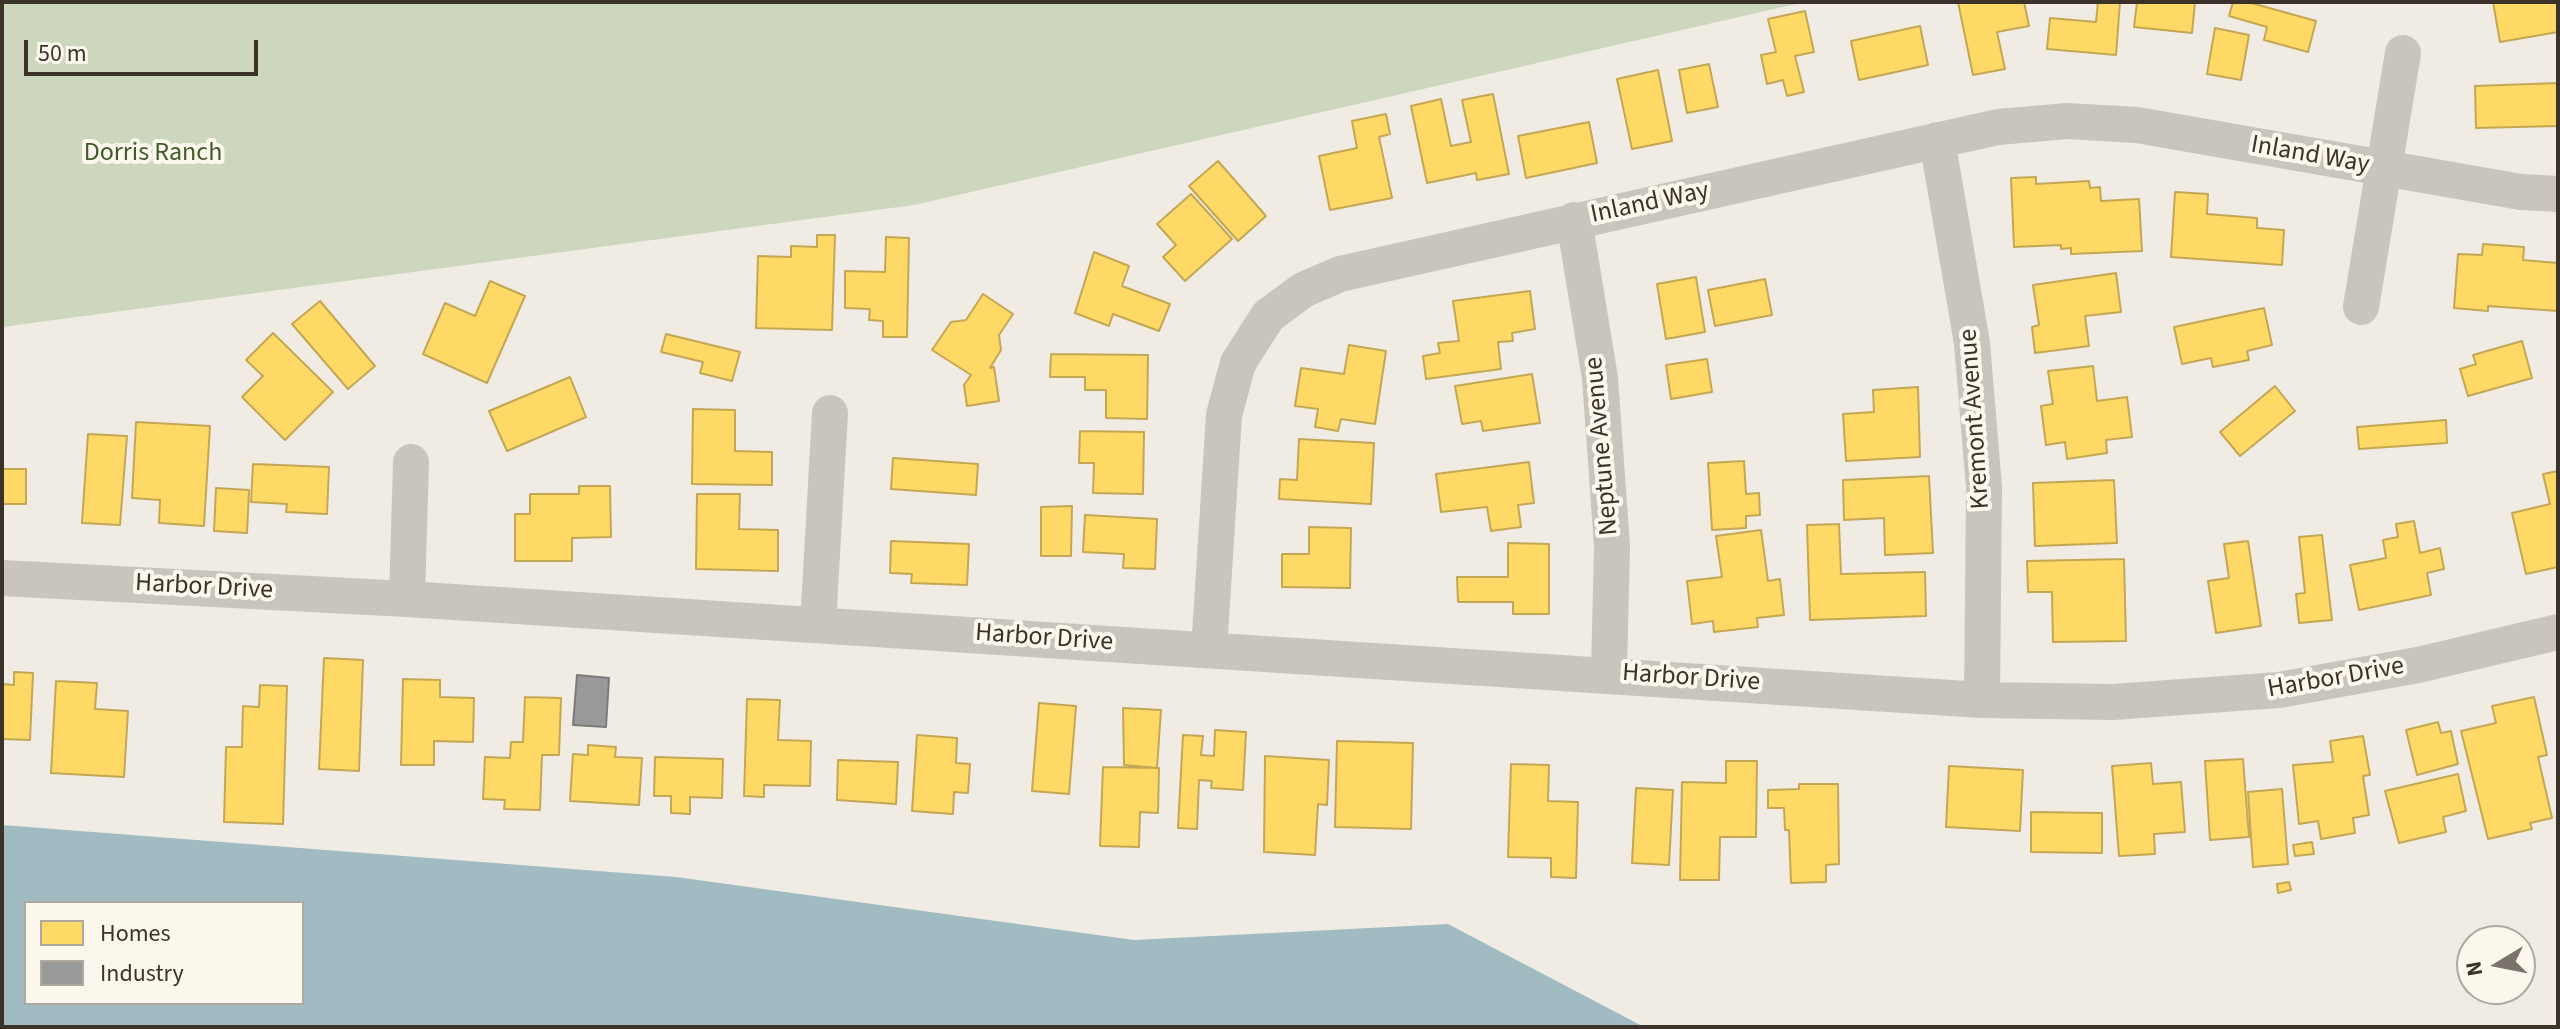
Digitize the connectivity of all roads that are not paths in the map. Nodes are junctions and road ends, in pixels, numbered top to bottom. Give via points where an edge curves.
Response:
1 (2403, 53) dead end
2 (1937, 140) junction
3 (2383, 169) junction
4 (2558, 194) edge
5 (1574, 220) junction
6 (2361, 307) dead end
7 (830, 413) dead end
8 (411, 462) dead end
9 (2, 578) edge
10 (407, 599) junction
11 (818, 625) junction
12 (2558, 632) edge
13 (1209, 650) junction
14 (1609, 673) junction
15 (1982, 700) junction

1 - 3 street, Inland Way
2 - 3 street, Inland Way via 2026,124 2137,125
2 - 5 street, Inland Way
2 - 15 street, Kremont Avenue via 1972,343 1984,487
3 - 4 street, Inland Way
3 - 6 street, Inland Way
5 - 13 street, Inland Way via 1340,274 1303,290 1268,316 1238,363 1224,415
5 - 14 street, Neptune Avenue via 1601,393 1612,546
7 - 11 street
8 - 10 street
9 - 10 street, Harbor Drive
10 - 11 street, Harbor Drive
11 - 13 street, Harbor Drive
12 - 15 street, Harbor Drive via 2279,690 2113,702
13 - 14 street, Harbor Drive
14 - 15 street, Harbor Drive

